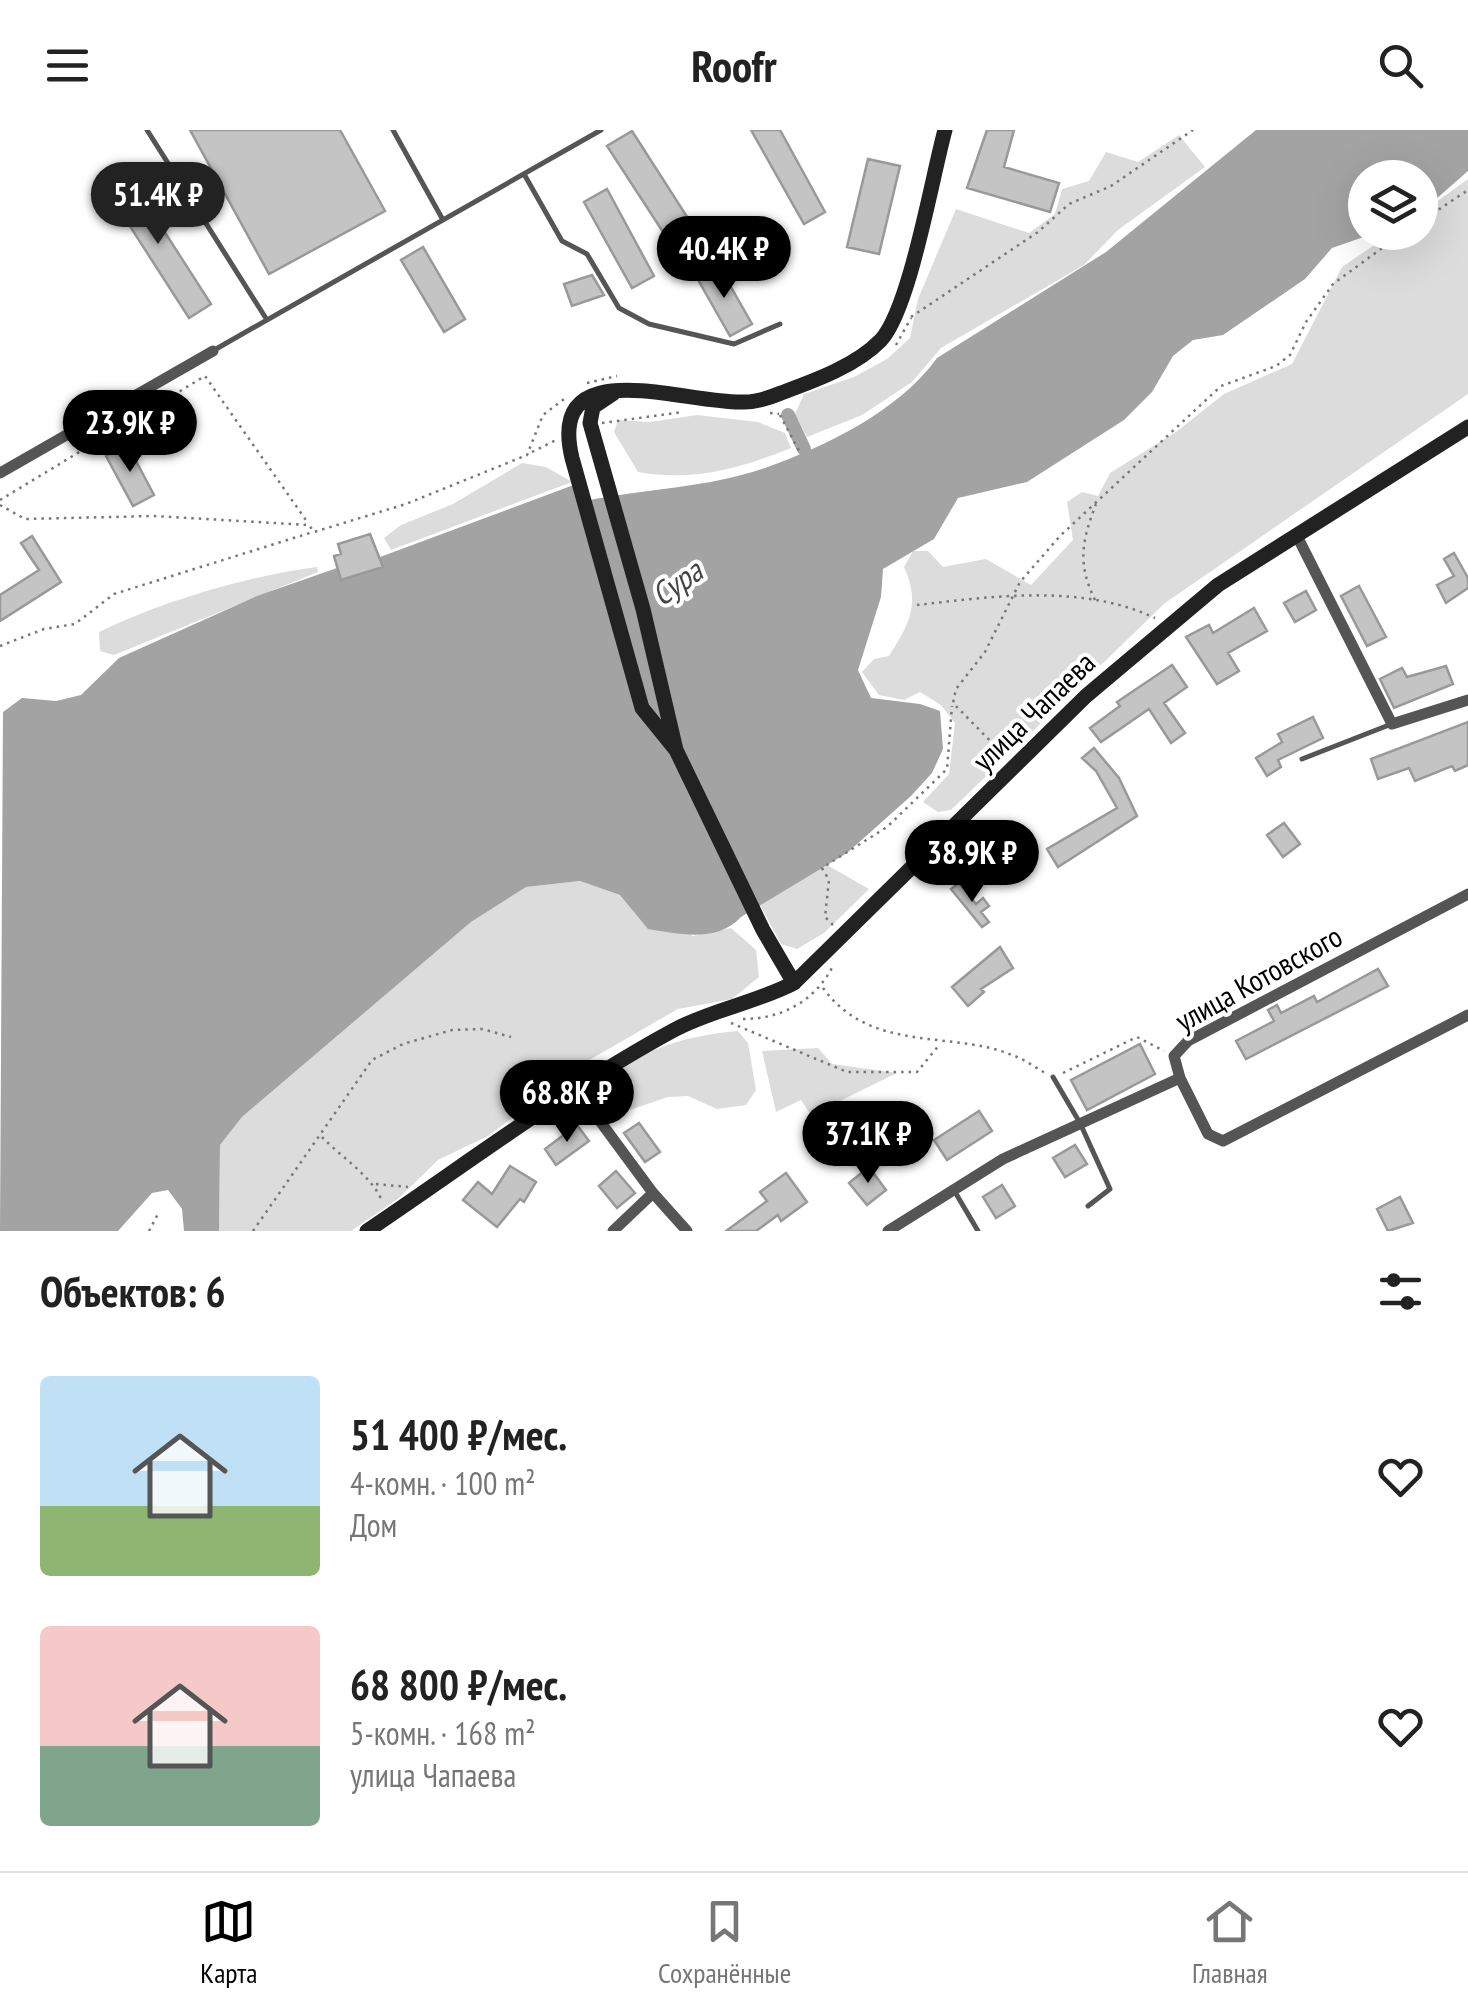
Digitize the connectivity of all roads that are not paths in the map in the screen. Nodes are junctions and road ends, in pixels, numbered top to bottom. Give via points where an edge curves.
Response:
1 (147, 130) edge
2 (393, 130) edge
3 (601, 130) edge
4 (945, 130) edge
5 (524, 174) junction
6 (443, 220) junction
7 (267, 320) junction
8 (780, 324) dead end
9 (213, 350) joint
10 (622, 383) junction
11 (1468, 427) edge
12 (0, 473) edge
13 (1297, 536) junction
14 (1468, 700) edge
15 (1392, 724) junction
16 (676, 750) junction
17 (1302, 759) dead end
18 (1468, 894) edge
19 (794, 982) junction
20 (1468, 1015) edge
21 (1053, 1078) road end
22 (1180, 1078) junction
23 (576, 1090) junction
24 (1080, 1123) junction
25 (953, 1190) junction
26 (653, 1193) junction
27 (1088, 1206) dead end
28 (369, 1230) edge
29 (613, 1231) edge
30 (687, 1231) edge
31 (888, 1231) edge
32 (978, 1231) edge

1 - 7 lane
2 - 6 lane
3 - 5 lane
4 - 10 main road via 902,294 884,337 870,350 816,380 759,400 719,401
5 - 6 lane
5 - 8 lane via 562,241 586,254 620,308 649,324 734,344
6 - 7 lane
7 - 9 lane
9 - 12 street
10 - 16 main road via 590,414
10 - 16 main road via 575,406 567,425 568,453 642,708
11 - 13 main road, улица Чапаева
13 - 15 street
13 - 19 main road, улица Чапаева via 1218,585 1086,696
14 - 15 street
15 - 17 lane
16 - 19 main road
18 - 22 street, улица Котовского via 1188,1042 1174,1056
19 - 23 main road, улица Чапаева via 758,1002 677,1028
20 - 22 street via 1223,1141 1208,1134
21 - 24 lane
22 - 24 street, улица Котовского
23 - 26 street
23 - 28 main road, улица Чапаева
24 - 25 street, улица Котовского
24 - 27 lane via 1110,1189
25 - 31 street, улица Котовского
25 - 32 lane
26 - 29 street
26 - 30 street

